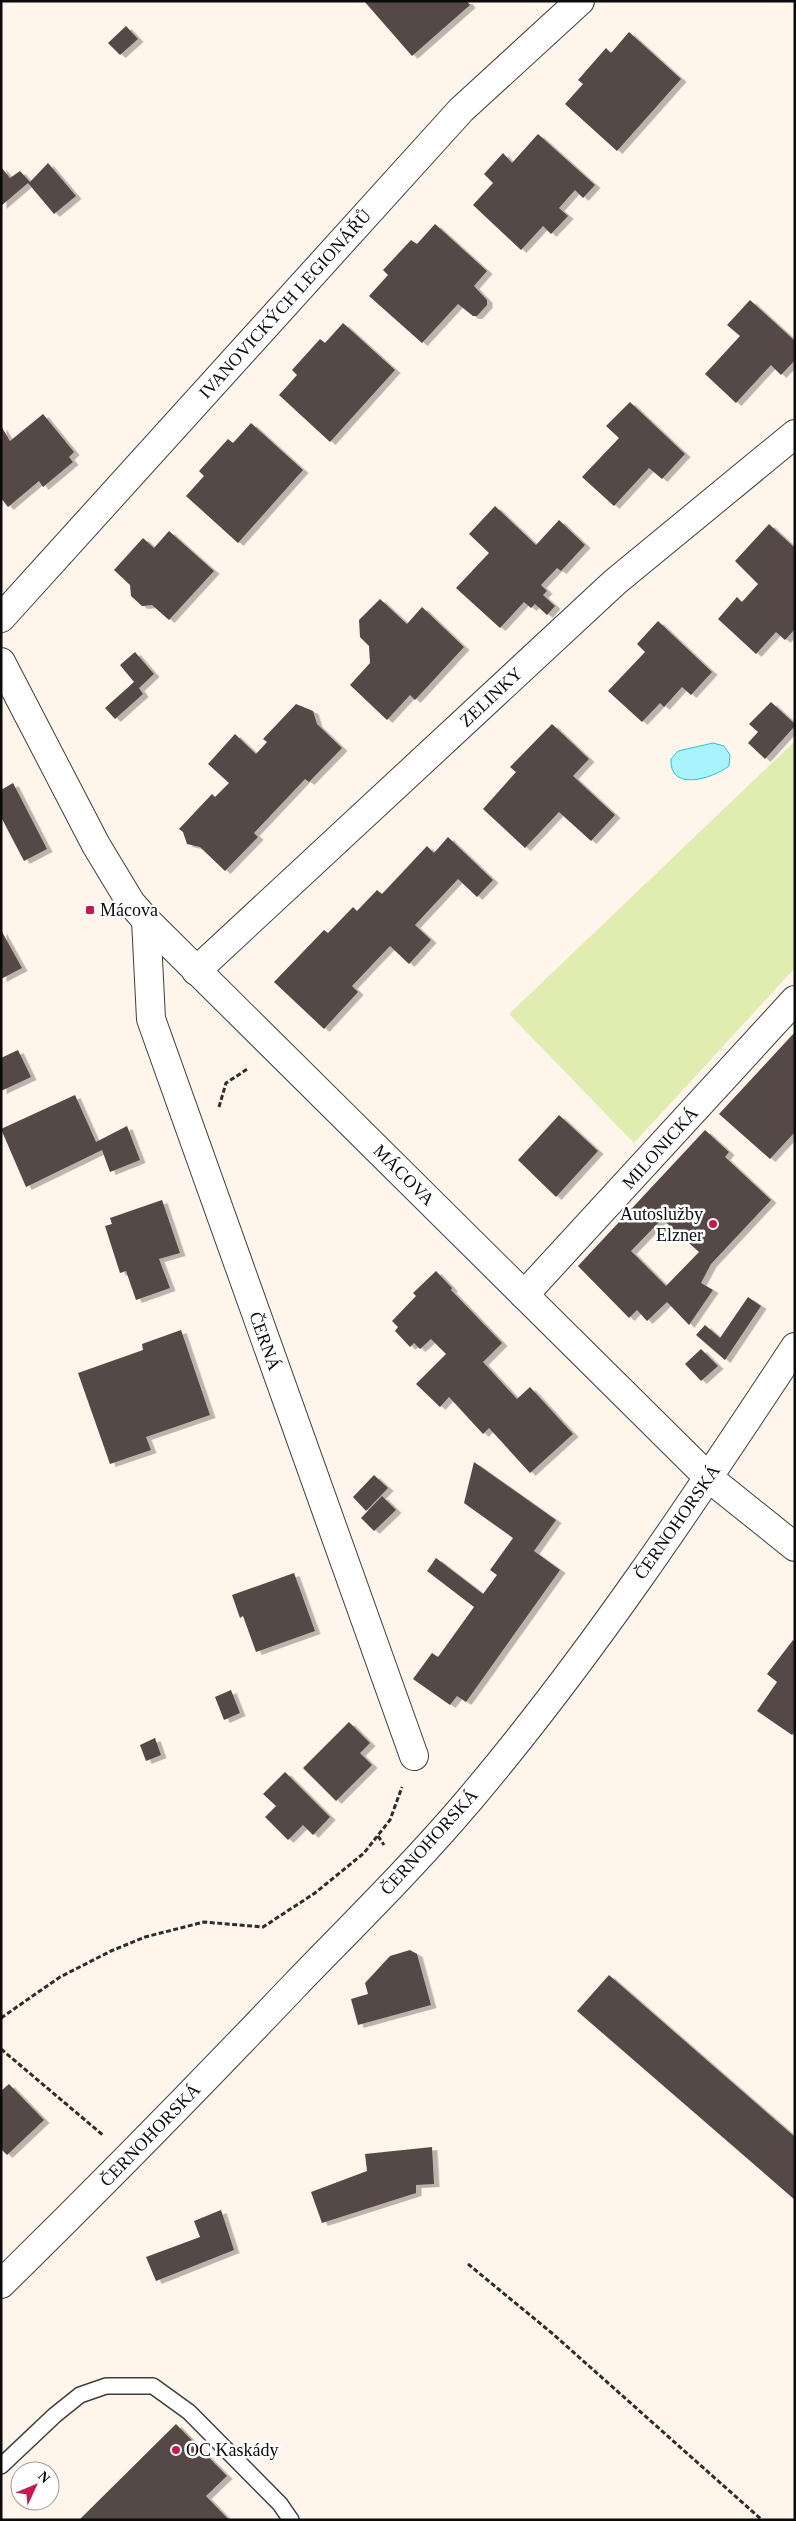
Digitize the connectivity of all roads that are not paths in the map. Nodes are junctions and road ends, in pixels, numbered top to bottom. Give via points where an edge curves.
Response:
1 (580, 1) edge
2 (795, 434) edge
3 (1, 618) edge
4 (1, 662) edge
5 (146, 920) junction
6 (196, 971) junction
7 (795, 1000) edge
8 (524, 1295) junction
9 (795, 1348) edge
10 (709, 1478) junction
11 (795, 1547) edge
12 (414, 1756) road end
13 (1, 2284) edge
14 (1, 2466) edge
15 (291, 2520) edge

1 - 3 street, IVANOVICKÝCH LEGIONÁŘŮ via 455,116
2 - 6 street, ZELINKY via 615,582
4 - 5 street, MÁCOVA via 96,845 131,903
5 - 6 street, MÁCOVA
5 - 12 street, ČERNÁ via 150,1020
6 - 8 street, MÁCOVA
7 - 8 street, MILONICKÁ
8 - 10 street, MÁCOVA
9 - 10 street, ČERNOHORSKÁ
10 - 11 street, MÁCOVA
10 - 13 street, ČERNOHORSKÁ via 562,1684 470,1798 404,1873 129,2158
14 - 15 lane via 80,2395 106,2386 153,2386 189,2412 280,2504

